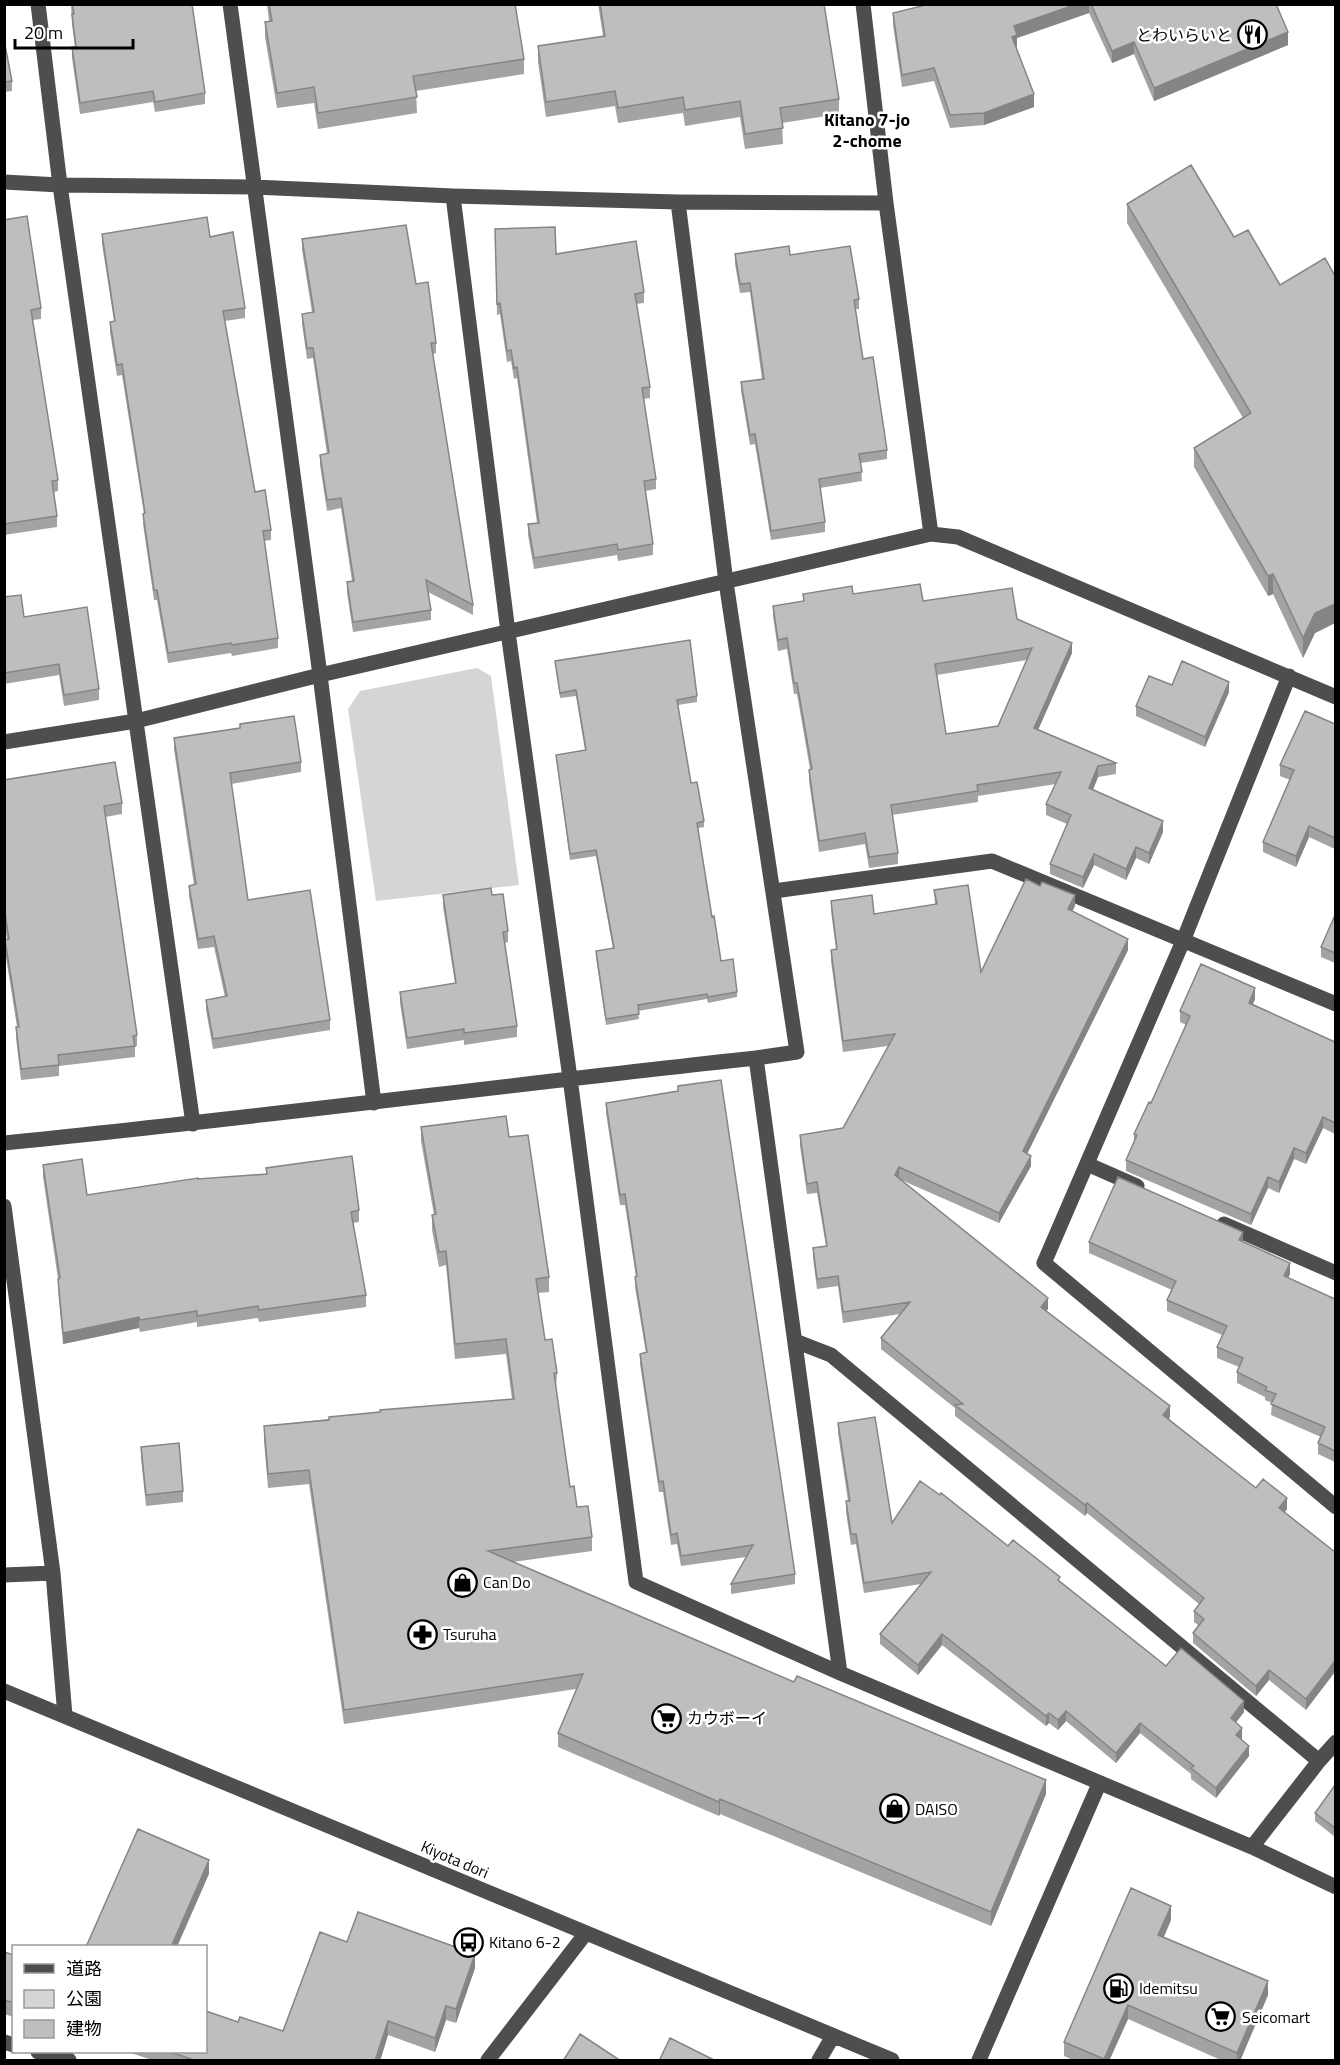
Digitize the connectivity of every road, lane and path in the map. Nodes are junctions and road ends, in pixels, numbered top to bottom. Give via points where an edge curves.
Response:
1 (38, 4) edge
2 (230, 4) edge
3 (863, 4) edge
4 (4, 182) edge
5 (60, 185) junction
6 (254, 187) junction
7 (453, 196) junction
8 (678, 202) junction
9 (886, 203) junction
10 (931, 534) junction
11 (726, 582) junction
12 (508, 632) junction
13 (320, 675) junction
14 (1288, 676) junction
15 (1335, 697) edge
16 (136, 722) junction
17 (4, 742) edge
18 (774, 891) junction
19 (1183, 941) junction
20 (1335, 1004) edge
21 (756, 1058) junction
22 (570, 1078) junction
23 (374, 1103) junction
24 (193, 1124) junction
25 (4, 1143) edge
26 (1087, 1164) junction
27 (1152, 1192) edge
28 (4, 1206) edge
29 (1206, 1216) edge
30 (1335, 1274) edge
31 (795, 1341) junction
32 (1335, 1507) edge
33 (53, 1573) junction
34 (4, 1575) edge
35 (840, 1672) junction
36 (4, 1691) edge
37 (65, 1716) junction
38 (1335, 1742) edge
39 (1319, 1761) junction
40 (1099, 1784) junction
41 (1252, 1847) junction
42 (1335, 1887) edge
43 (586, 1933) junction
44 (833, 2036) junction
45 (41, 2053) edge
46 (69, 2061) edge
47 (488, 2061) edge
48 (819, 2061) edge
49 (892, 2061) edge
50 (979, 2061) edge

1 - 5 street
2 - 6 street
3 - 9 street
4 - 5 street
5 - 6 street
5 - 16 street
6 - 7 street
6 - 13 street
7 - 8 street
7 - 12 street
8 - 9 street
8 - 11 street
9 - 10 street
10 - 11 street
10 - 14 street via 958,537
11 - 12 street
11 - 18 street
12 - 13 street
12 - 22 street
13 - 16 street
13 - 23 street
14 - 15 street
14 - 19 street
16 - 17 street
16 - 24 street
18 - 19 street via 992,861
18 - 21 street via 797,1052
19 - 20 street
19 - 26 street
21 - 22 street
21 - 31 street
22 - 23 street
22 - 35 street via 636,1582
23 - 24 street
24 - 25 street
26 - 27 street
26 - 32 street via 1044,1263
28 - 33 street
29 - 30 street
31 - 35 street
31 - 39 street via 831,1355
33 - 34 street
33 - 37 street
35 - 40 street
36 - 37 street, Kiyota dori
37 - 43 street, Kiyota dori
38 - 39 street
39 - 41 street
40 - 41 street
40 - 50 street
41 - 42 street
43 - 44 street, Kiyota dori
43 - 47 street
44 - 48 street
44 - 49 street, Kiyota dori
45 - 46 street

